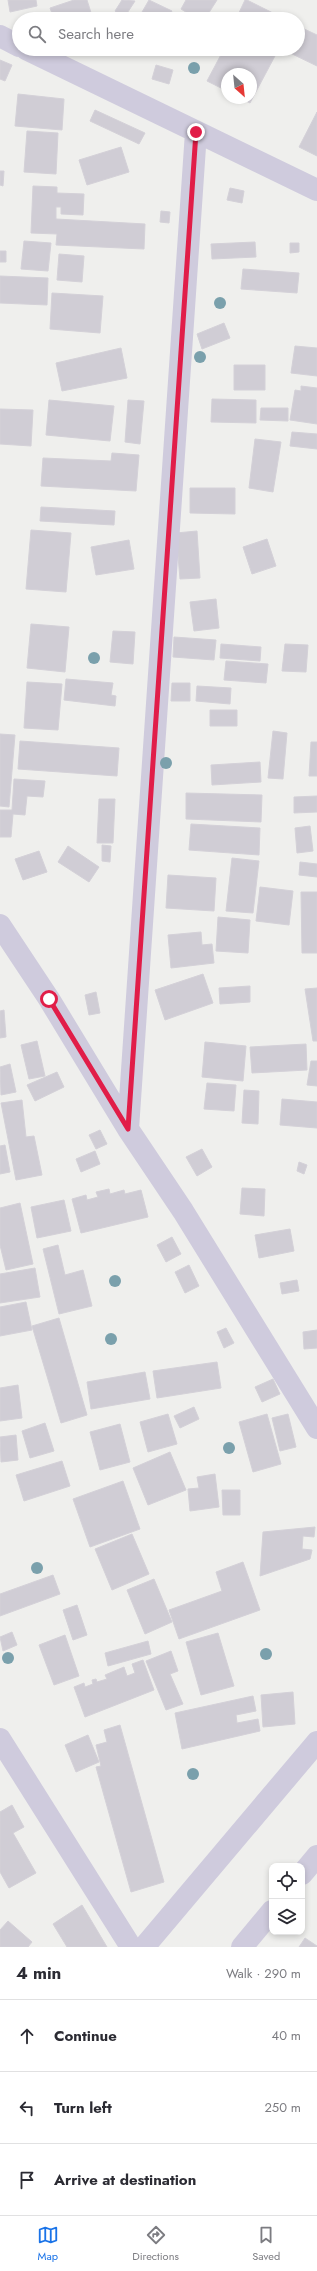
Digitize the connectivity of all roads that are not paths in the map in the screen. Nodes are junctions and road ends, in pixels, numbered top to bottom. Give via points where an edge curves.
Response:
1 (0, 36) edge
2 (12, 42) edge
3 (40, 56) edge
4 (196, 132) junction
5 (317, 190) edge
6 (0, 925) edge
7 (128, 1129) junction
8 (317, 1428) edge
9 (0, 1739) edge
10 (317, 1742) edge
11 (317, 1856) edge
12 (305, 1870) edge
13 (269, 1915) edge
14 (131, 1947) edge
15 (144, 1947) edge
16 (242, 1947) edge

1 - 2 street
3 - 4 street
4 - 5 street
4 - 7 street
6 - 7 street via 49,999
7 - 8 street via 183,1211
9 - 14 street
10 - 15 street
11 - 12 street
13 - 16 street

